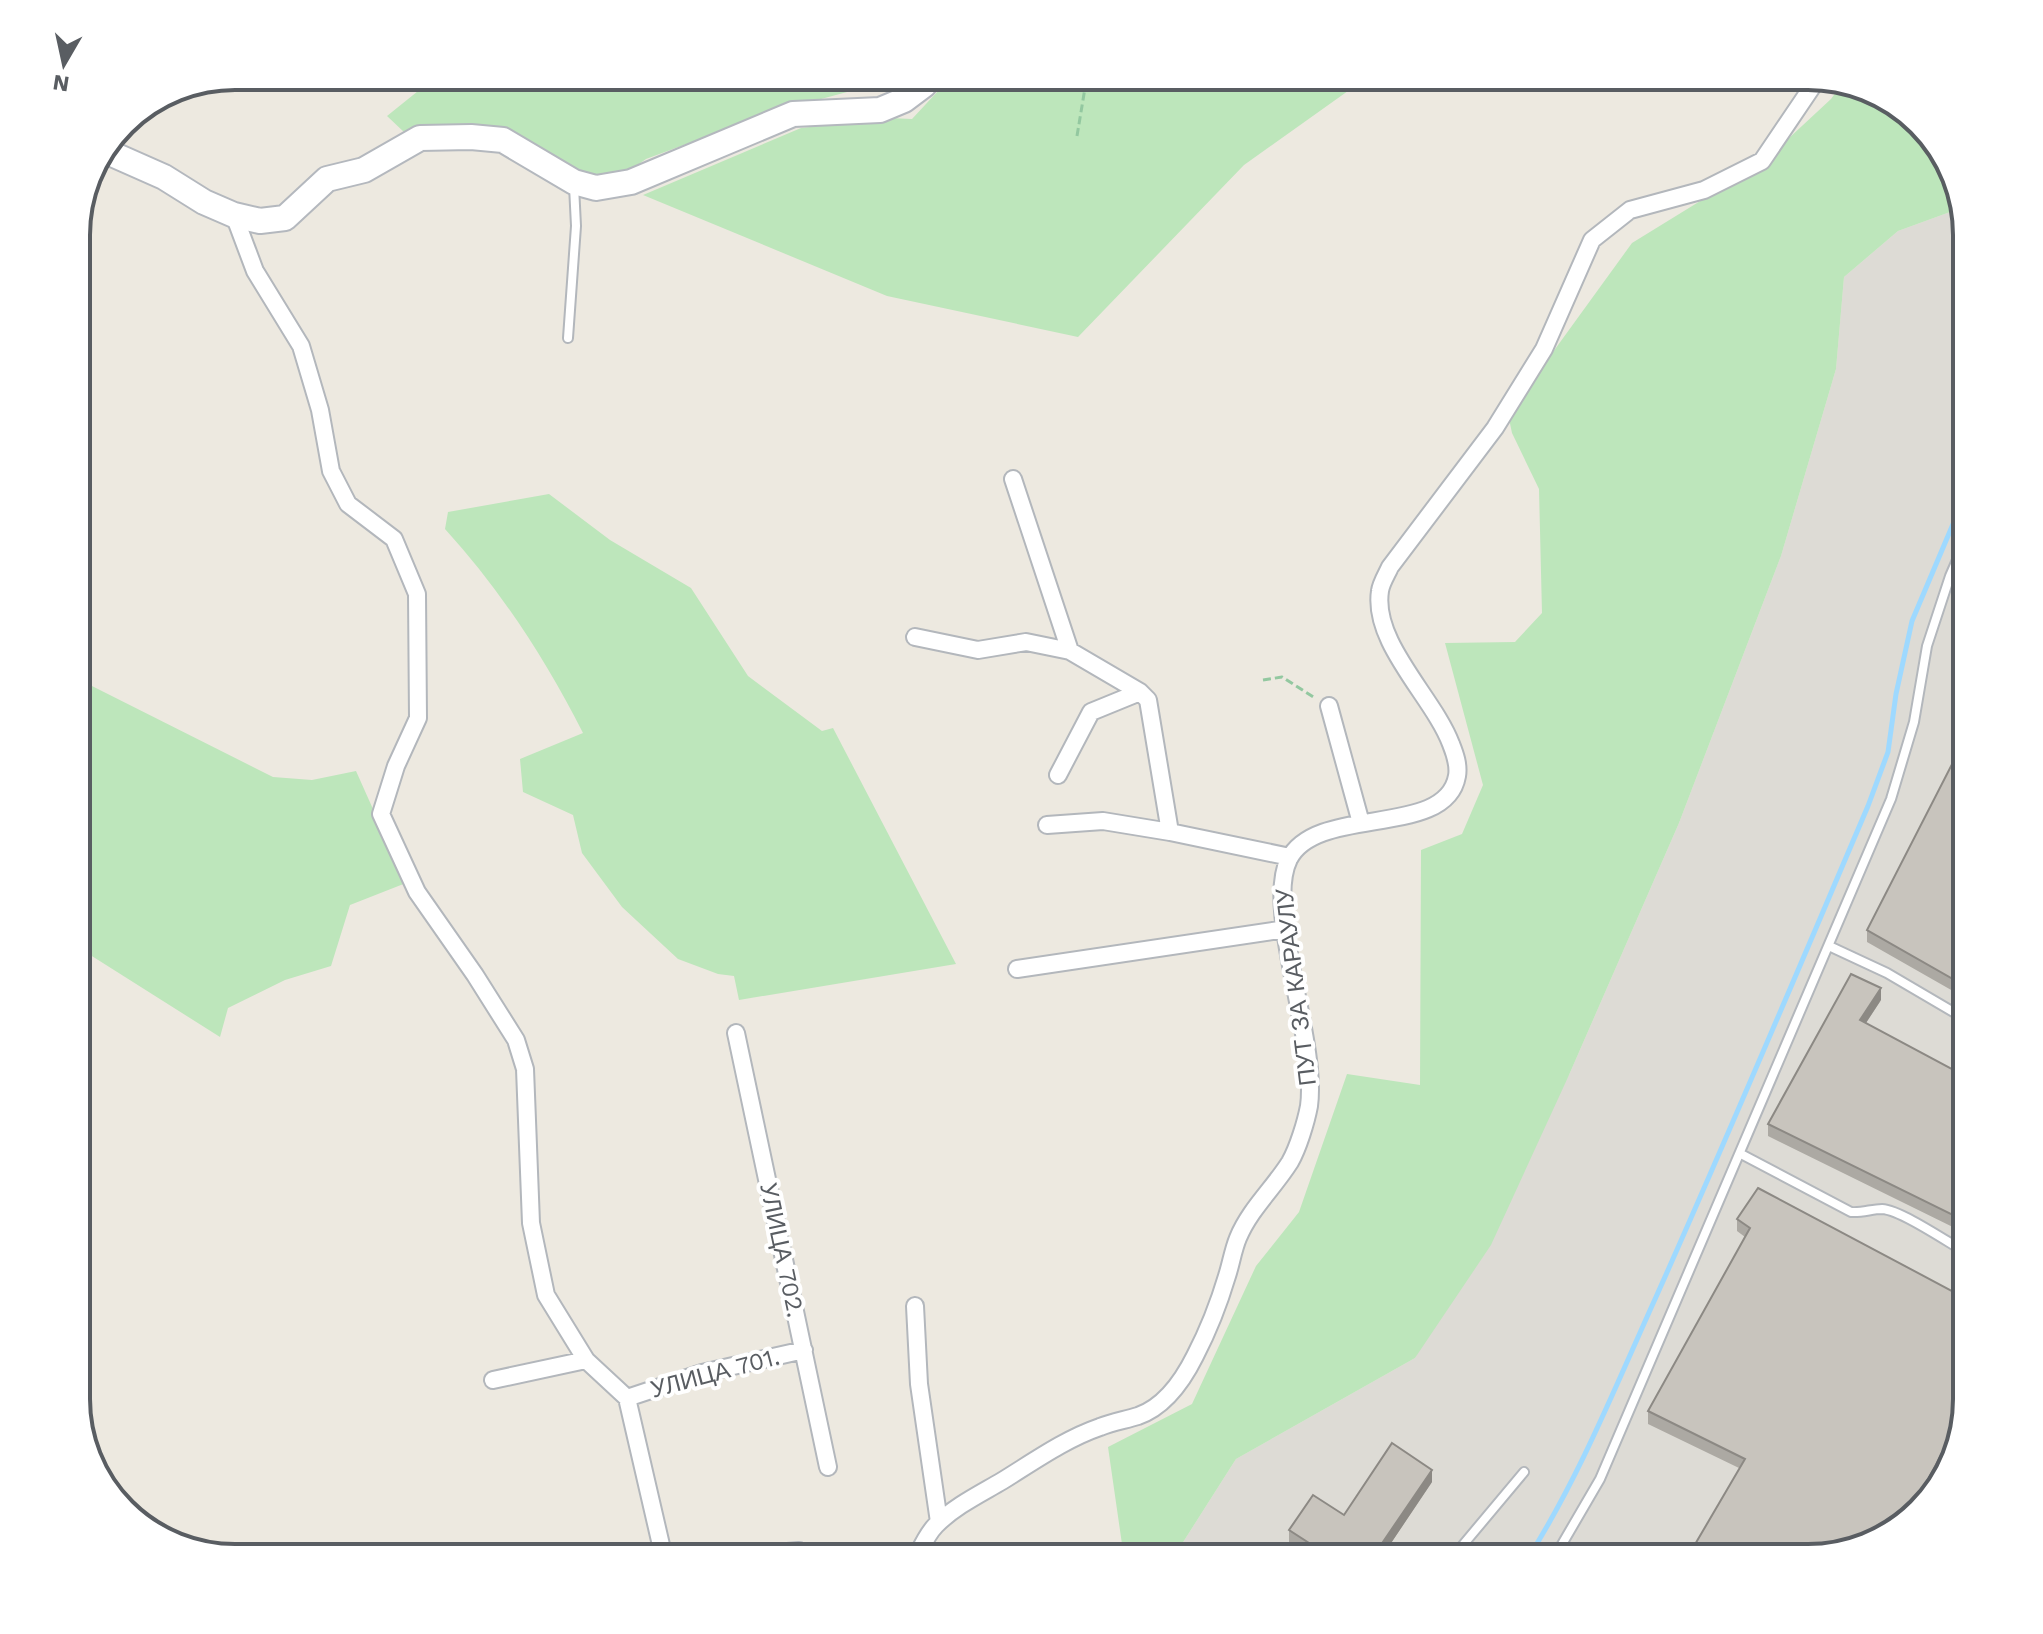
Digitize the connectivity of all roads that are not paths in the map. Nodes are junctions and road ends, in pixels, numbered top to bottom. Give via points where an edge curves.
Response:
1 (917, 90) edge
2 (1805, 90) edge
3 (115, 155) edge
4 (574, 182) junction
5 (234, 215) junction
6 (568, 338) dead end
7 (1013, 479) dead end
8 (1953, 569) edge
9 (915, 637) dead end
10 (1070, 651) junction
11 (1140, 692) junction
12 (1329, 706) road end
13 (1058, 775) dead end
14 (1361, 823) junction
15 (1047, 825) dead end
16 (1170, 832) junction
17 (1290, 857) junction
18 (1286, 929) junction
19 (1829, 946) junction
20 (1017, 969) dead end
21 (1953, 1012) edge
22 (736, 1033) dead end
23 (1741, 1154) junction
24 (1953, 1245) edge
25 (915, 1306) dead end
26 (804, 1350) junction
27 (586, 1360) junction
28 (493, 1380) dead end
29 (627, 1398) junction
30 (828, 1467) dead end
31 (1524, 1472) dead end
32 (939, 1522) junction
33 (661, 1544) edge
34 (923, 1544) edge
35 (1464, 1544) edge
36 (1562, 1544) edge

1 - 4 main road via 880,110 793,114 631,182 596,188
2 - 14 street, ПУТ ЗА КАРАУЛУ via 1762,161 1704,190 1630,210 1592,240 1544,349 1495,428 1390,567 1380,591 1388,638 1446,733 1458,775 1438,805
3 - 5 main road
4 - 5 main road via 503,140 420,138 364,170 327,179 285,218 260,221
4 - 6 lane
5 - 27 street via 255,271 301,346 331,471 348,504 394,539 417,594 418,718 381,814 417,892 516,1040 525,1069 531,1223 546,1295
7 - 10 street
8 - 19 lane via 1927,646 1914,722 1891,799
9 - 10 street via 978,650 1026,642
10 - 11 street
11 - 13 street via 1091,712
11 - 16 street via 1148,700
12 - 14 street
14 - 17 street, ПУТ ЗА КАРАУЛУ via 1314,838
15 - 16 street via 1103,821
16 - 17 street
17 - 18 street, ПУТ ЗА КАРАУЛУ via 1282,878
18 - 20 street
18 - 32 street, ПУТ ЗА КАРАУЛУ via 1306,1035 1309,1107 1291,1160 1238,1238 1195,1358 1168,1397 1141,1415 1098,1427 1056,1449
19 - 21 lane
19 - 23 lane
22 - 26 street, УЛИЦА 702.
23 - 24 lane via 1851,1212 1895,1212
23 - 36 lane via 1600,1479
25 - 32 street via 919,1384
26 - 29 street, УЛИЦА 701. via 702,1373
26 - 30 street, УЛИЦА 702.
27 - 28 street
27 - 29 street
29 - 33 street
31 - 35 lane
32 - 34 street, ПУТ ЗА КАРАУЛУ

